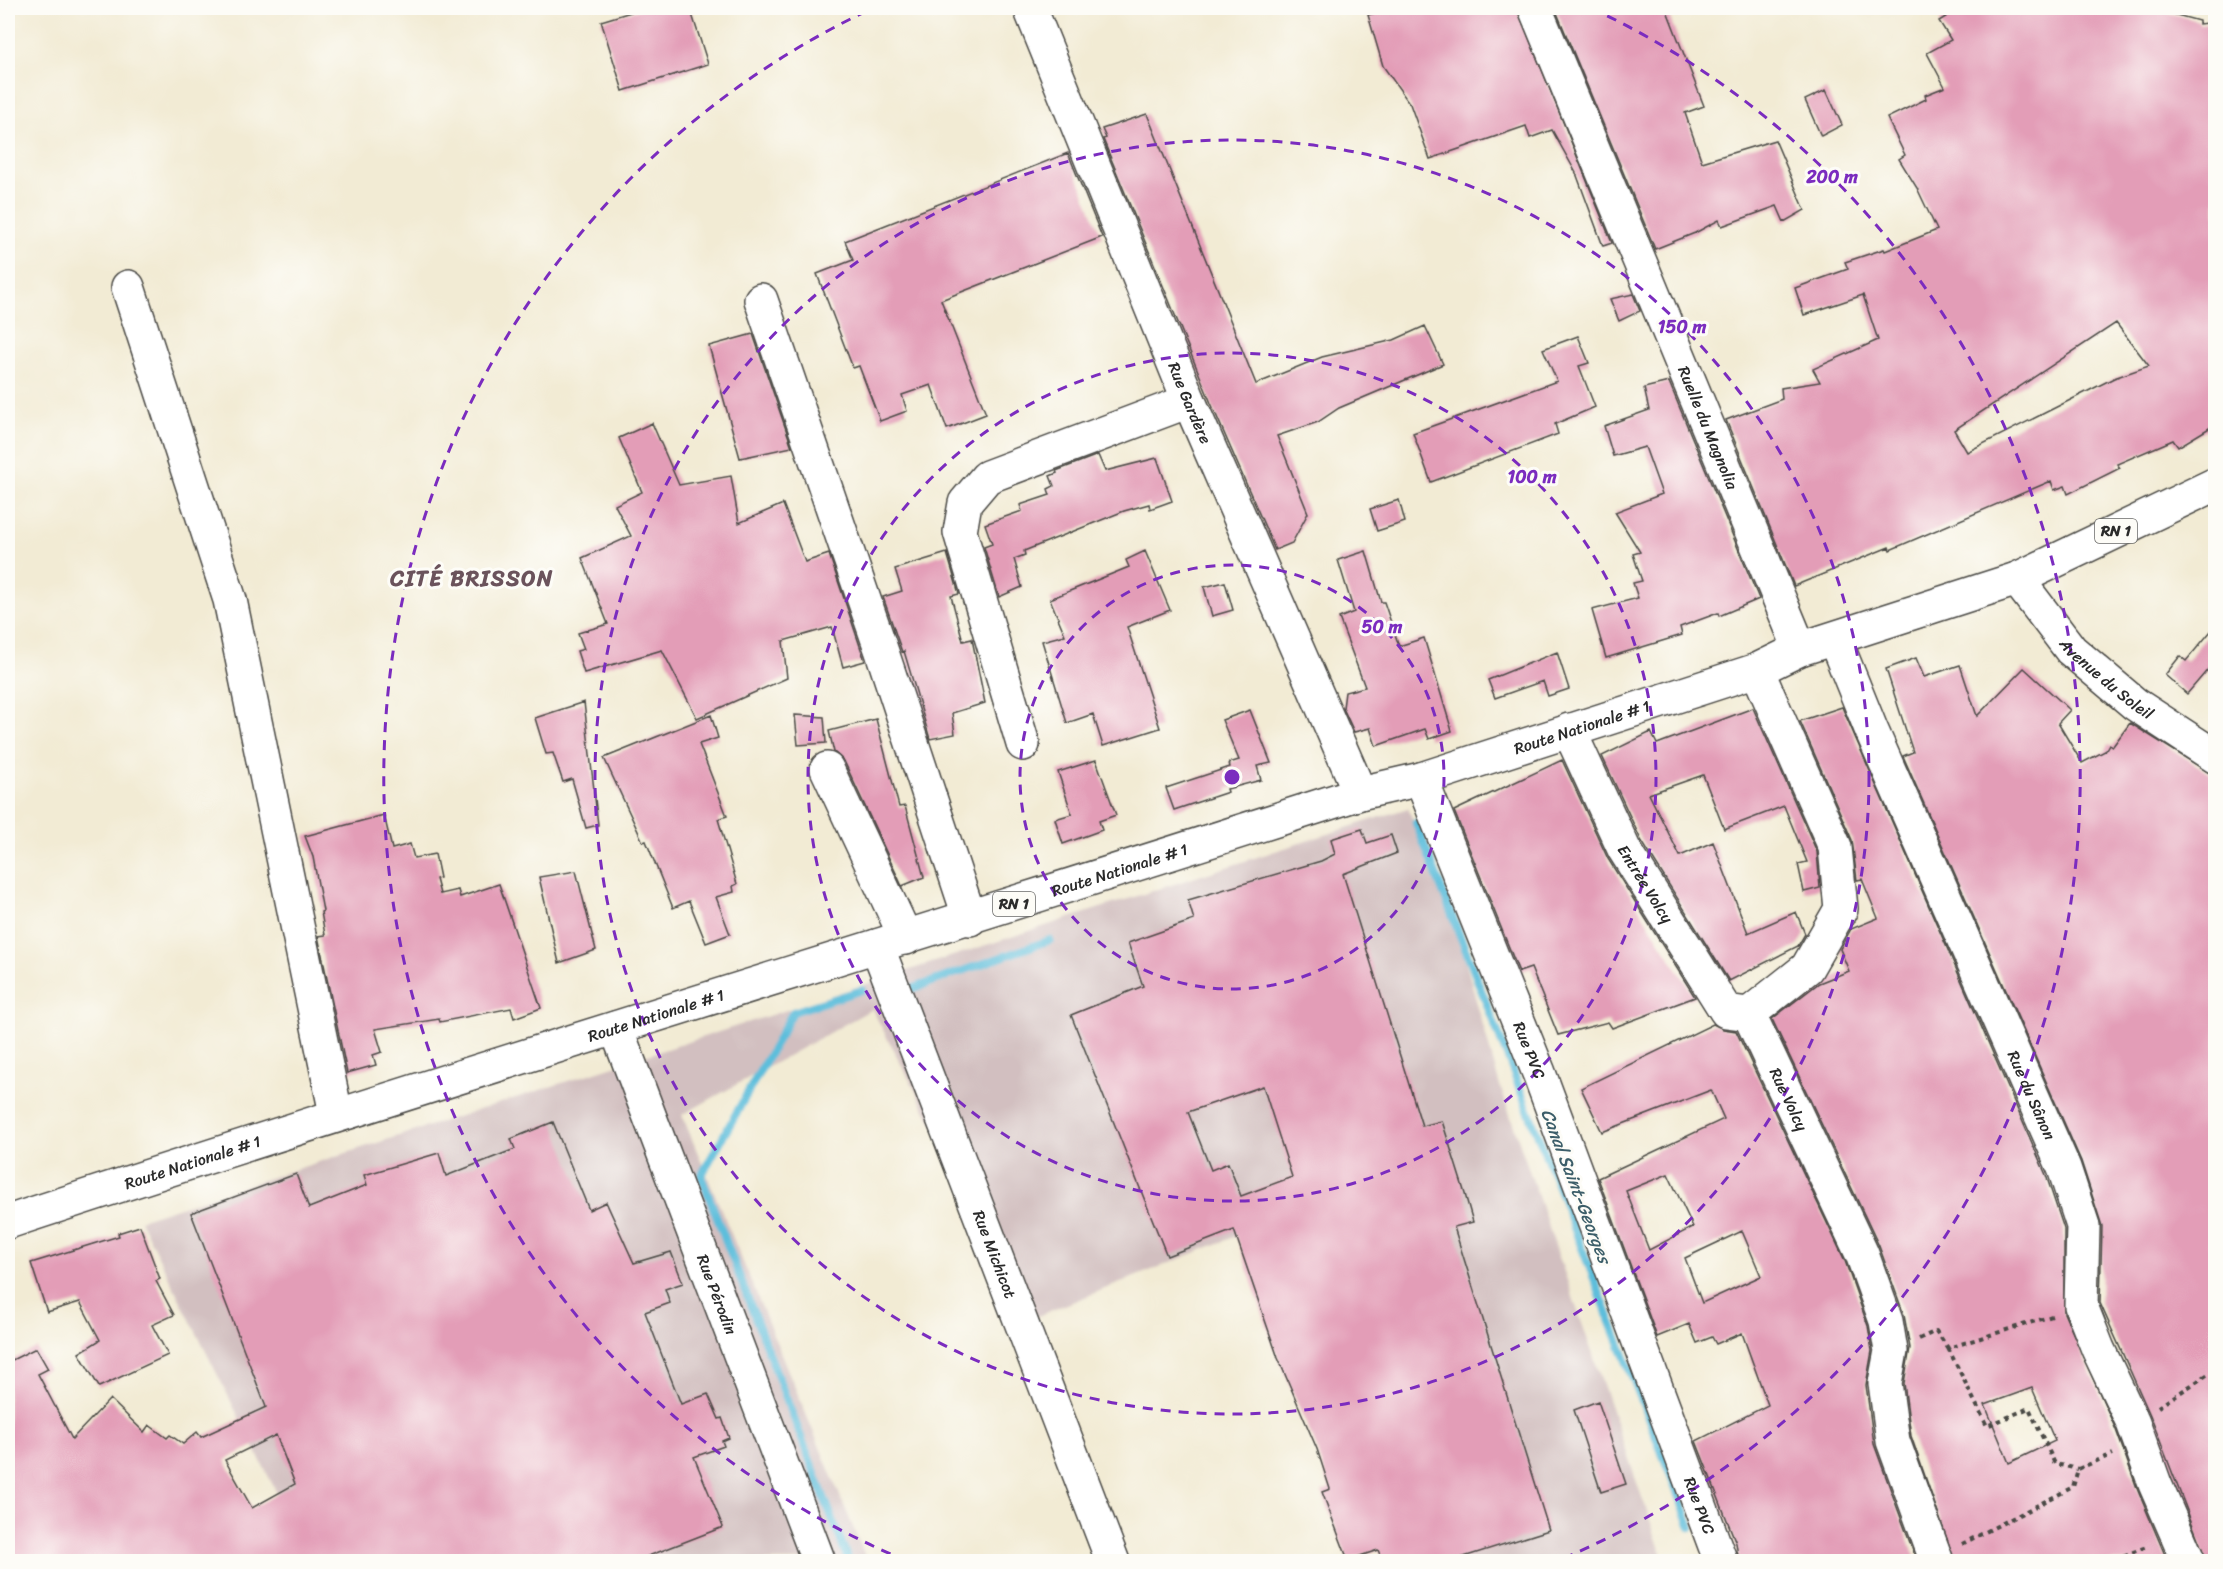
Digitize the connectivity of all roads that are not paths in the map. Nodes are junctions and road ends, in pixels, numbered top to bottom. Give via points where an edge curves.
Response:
1 (1030, 8) edge
2 (1535, 8) edge
3 (128, 287) dead end
4 (761, 300) dead end
5 (1189, 401) junction
6 (2216, 484) edge
7 (2018, 579) junction
8 (1834, 640) junction
9 (1800, 649) junction
10 (1757, 670) junction
11 (1569, 730) junction
12 (1023, 744) dead end
13 (2216, 757) edge
14 (827, 769) dead end
15 (1421, 779) junction
16 (1359, 793) junction
17 (970, 918) junction
18 (891, 942) junction
19 (1749, 1014) junction
20 (616, 1028) junction
21 (336, 1114) junction
22 (8, 1222) edge
23 (2183, 1548) edge
24 (1936, 1560) edge
25 (819, 1562) edge
26 (1113, 1562) edge
27 (1721, 1562) edge

1 - 5 street, Rue Gardère
2 - 9 street, Ruelle du Magnolia
3 - 21 street via 230,600
4 - 17 street
5 - 12 street via 987,477 965,503 960,532
5 - 16 street, Rue Gardère
6 - 7 street, Route Nationale # 1 / RN 1
7 - 8 street, Route Nationale # 1 / RN 1
7 - 13 street, Avenue du Soleil via 2071,650 2135,704
8 - 9 street, Route Nationale # 1 / RN 1
8 - 23 street, Rue du Sânon via 2064,1168 2084,1226 2081,1305
9 - 10 street, Route Nationale # 1 / RN 1
10 - 11 street, Route Nationale # 1 / RN 1
10 - 19 street via 1835,847 1841,909 1808,968
11 - 15 street, Route Nationale # 1 / RN 1
11 - 19 street, Entrée Volcy via 1624,849 1726,1011
14 - 18 street, Rue Michicot
15 - 16 street, Route Nationale # 1 / RN 1
15 - 27 street, Rue PVC via 1539,1073
16 - 17 street, Route Nationale # 1 / RN 1
17 - 18 street, Route Nationale # 1 / RN 1
18 - 20 street, Route Nationale # 1 / RN 1
18 - 26 street, Rue Michicot
19 - 24 street, Rue Volcy via 1862,1254 1886,1321 1891,1351 1886,1383 1893,1441
20 - 21 street, Route Nationale # 1 / RN 1
20 - 25 street, Rue Pérodin
21 - 22 street, Route Nationale # 1 / RN 1

